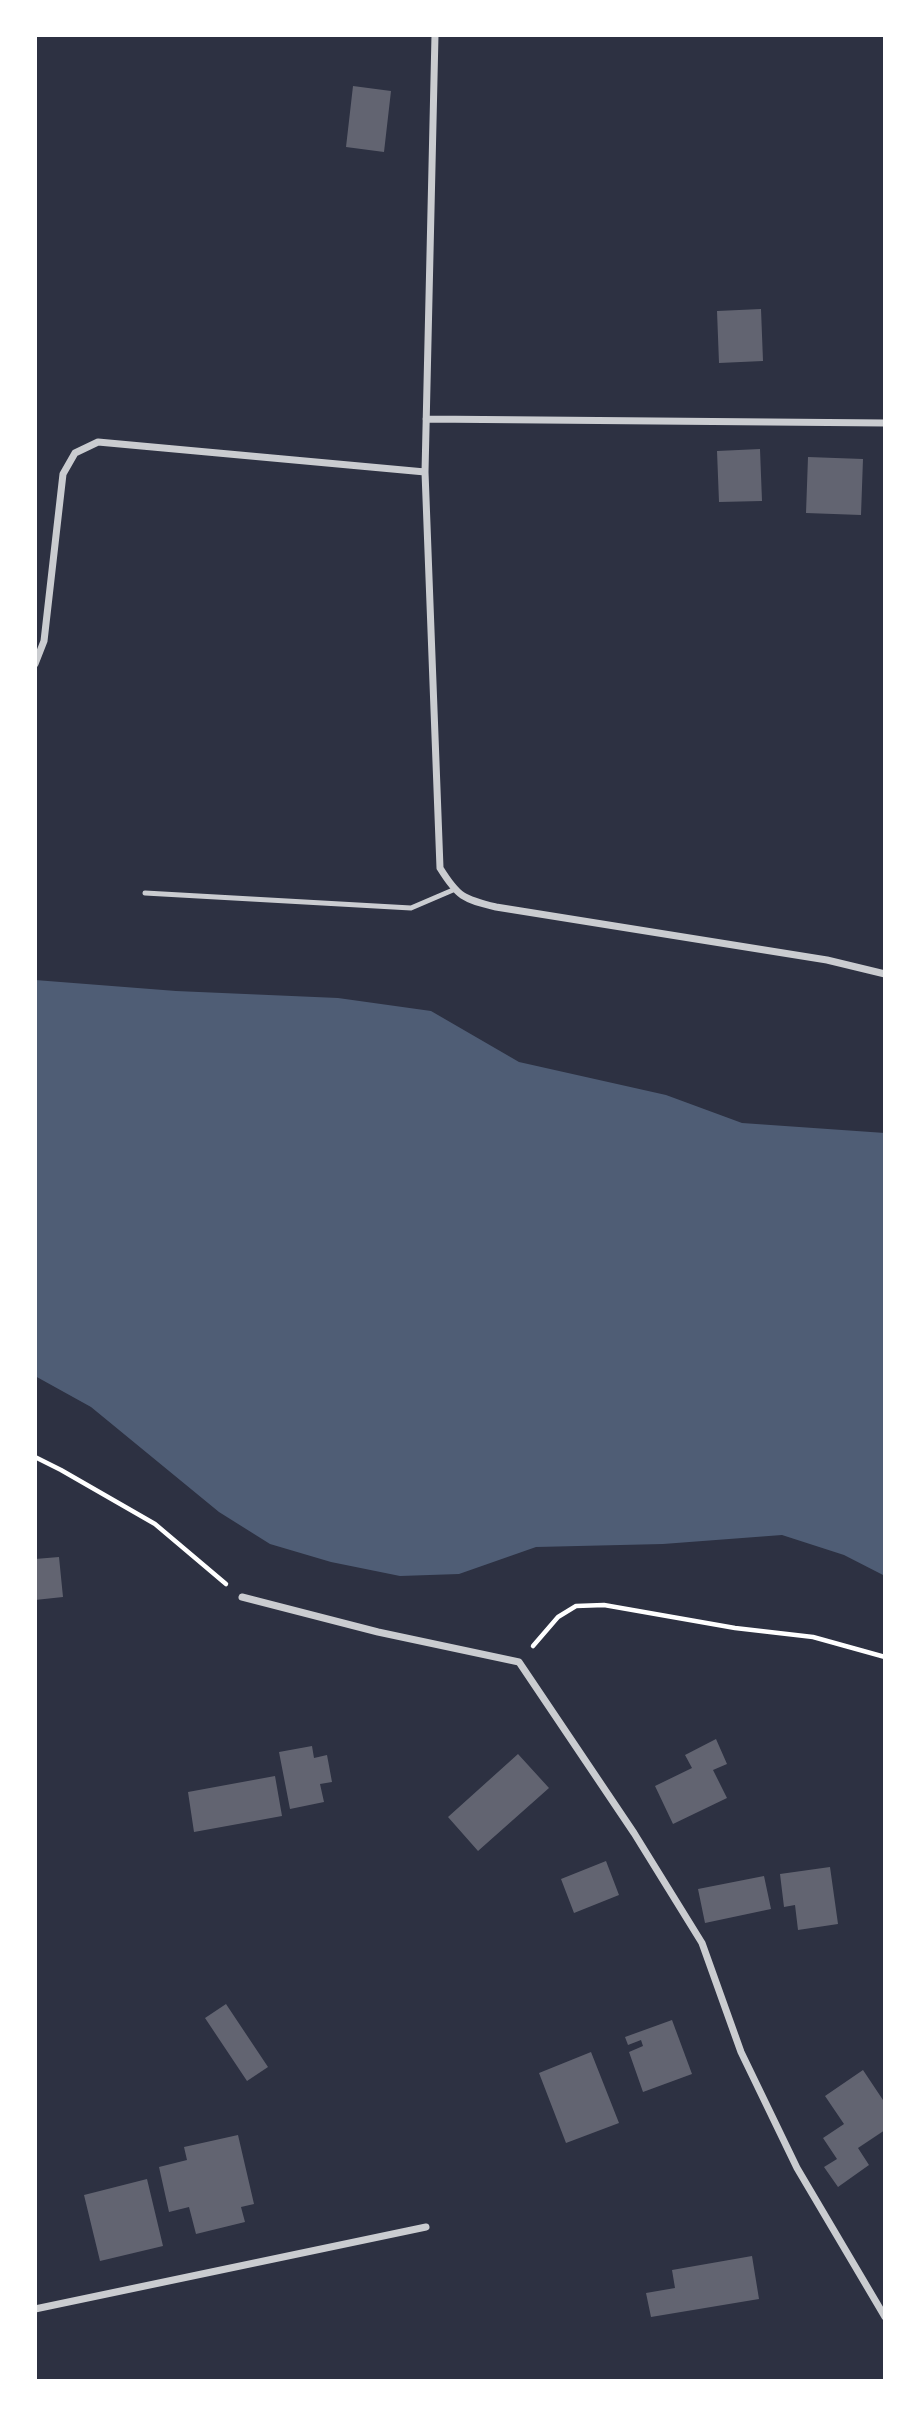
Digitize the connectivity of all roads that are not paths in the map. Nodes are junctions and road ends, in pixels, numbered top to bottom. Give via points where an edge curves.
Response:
1 (435, 35) edge
2 (426, 419) junction
3 (885, 423) edge
4 (425, 472) junction
5 (35, 664) edge
6 (453, 890) junction
7 (145, 893) dead end
8 (885, 974) edge
9 (242, 1597) road end
10 (426, 2227) dead end
11 (35, 2309) edge
12 (885, 2317) edge

1 - 2 street
2 - 3 street
2 - 4 street
4 - 5 street via 99,442 75,453 63,474 44,641
4 - 6 street via 440,868
6 - 7 lane via 411,908
6 - 8 street via 496,907 827,960
9 - 12 street via 519,1662 702,1942 741,2052 797,2168
10 - 11 street

